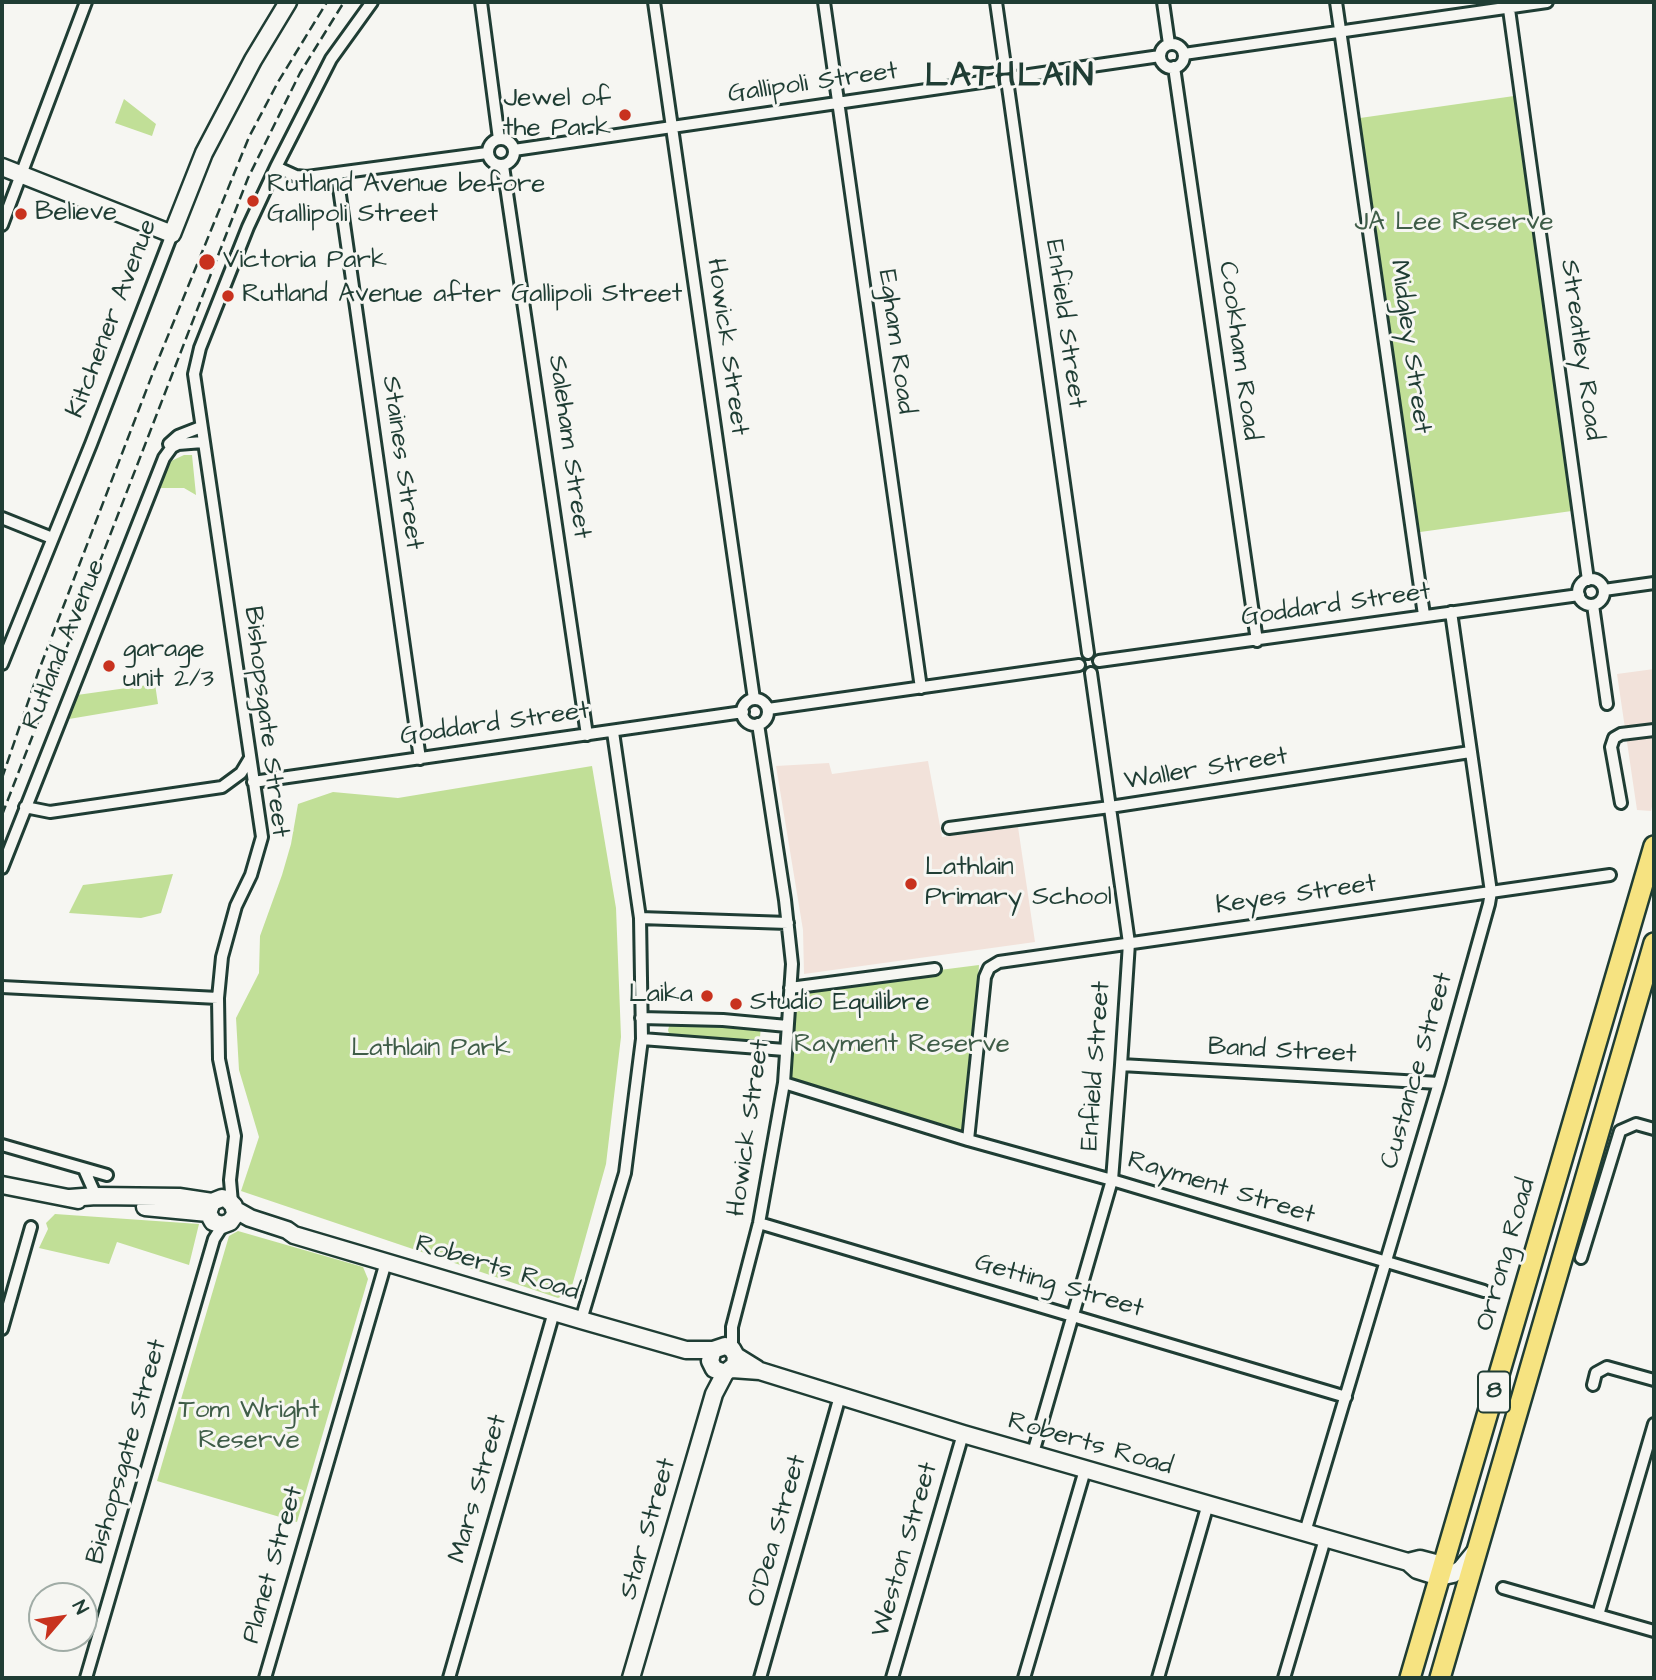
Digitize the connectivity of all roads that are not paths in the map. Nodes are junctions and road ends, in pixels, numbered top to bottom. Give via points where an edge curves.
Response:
1 (86, 2) edge
2 (288, 2) edge
3 (372, 2) edge
4 (481, 2) edge
5 (654, 2) edge
6 (824, 2) edge
7 (996, 2) edge
8 (1163, 2) edge
9 (1336, 2) edge
10 (1547, 2) edge
11 (1508, 4) edge
12 (1340, 32) junction
13 (1169, 44) junction
14 (1184, 54) junction
15 (1160, 56) junction
16 (1174, 67) junction
17 (1006, 80) junction
18 (838, 104) junction
19 (672, 127) junction
20 (499, 139) junction
21 (514, 150) junction
22 (488, 153) junction
23 (503, 166) junction
24 (2, 167) edge
25 (276, 167) junction
26 (20, 174) junction
27 (337, 174) junction
28 (2, 225) edge
29 (172, 233) junction
30 (201, 427) junction
31 (203, 442) junction
32 (156, 479) junction
33 (2, 518) edge
34 (52, 538) junction
35 (1588, 580) junction
36 (1654, 583) edge
37 (1604, 590) junction
38 (1579, 595) junction
39 (1593, 605) junction
40 (1451, 612) junction
41 (1424, 615) junction
42 (1257, 641) junction
43 (1088, 653) junction
44 (1099, 661) junction
45 (2, 664) edge
46 (1079, 665) junction
47 (1091, 673) junction
48 (921, 688) junction
49 (754, 699) junction
50 (1606, 704) dead end
51 (768, 709) junction
52 (743, 712) junction
53 (758, 724) junction
54 (1653, 729) edge
55 (613, 732) junction
56 (587, 735) junction
57 (1470, 752) junction
58 (250, 758) junction
59 (421, 759) junction
60 (253, 782) junction
61 (1621, 803) dead end
62 (25, 807) junction
63 (1110, 807) junction
64 (949, 828) dead end
65 (1654, 846) edge
66 (2, 868) edge
67 (1610, 875) dead end
68 (1490, 892) junction
69 (640, 918) junction
70 (788, 923) junction
71 (1129, 943) junction
72 (1654, 943) edge
73 (935, 969) dead end
74 (2, 987) edge
75 (790, 988) junction
76 (218, 998) junction
77 (642, 1018) junction
78 (671, 1020) junction
79 (761, 1024) junction
80 (787, 1026) junction
81 (642, 1039) junction
82 (671, 1041) junction
83 (757, 1048) junction
84 (785, 1050) junction
85 (1121, 1065) junction
86 (784, 1083) junction
87 (1439, 1083) junction
88 (1654, 1129) edge
89 (968, 1140) junction
90 (2, 1145) edge
91 (84, 1169) junction
92 (107, 1175) dead end
93 (1112, 1180) junction
94 (2, 1185) edge
95 (96, 1196) junction
96 (71, 1198) junction
97 (220, 1215) junction
98 (759, 1223) junction
99 (31, 1227) dead end
100 (1581, 1258) dead end
101 (386, 1262) junction
102 (1386, 1262) junction
103 (1484, 1291) dead end
104 (554, 1312) junction
105 (1071, 1314) junction
106 (581, 1320) junction
107 (2, 1329) edge
108 (723, 1360) junction
109 (1654, 1380) edge
110 (1592, 1385) dead end
111 (840, 1396) junction
112 (1346, 1397) junction
113 (1654, 1424) edge
114 (963, 1434) junction
115 (1033, 1453) junction
116 (1085, 1470) junction
117 (1208, 1504) junction
118 (1305, 1532) junction
119 (1325, 1539) junction
120 (1475, 1551) junction
121 (1441, 1571) junction
122 (1503, 1588) dead end
123 (1598, 1615) junction
124 (1654, 1632) edge
125 (86, 1678) edge
126 (265, 1678) edge
127 (449, 1678) edge
128 (631, 1678) edge
129 (760, 1678) edge
130 (892, 1678) edge
131 (1024, 1678) edge
132 (1158, 1678) edge
133 (1284, 1678) edge
134 (1410, 1678) edge
135 (1440, 1678) edge

1 - 26 street
2 - 29 main road, Kitchener Avenue via 209,143
3 - 25 street, Bishopsgate Street via 331,59
4 - 20 street
5 - 19 street, Howick Street
6 - 18 street, Egham Road
7 - 17 street, Enfield Street
8 - 13 street
9 - 12 street, Midgley Street
10 - 11 street
11 - 12 street
11 - 35 street, Streatley Road
12 - 14 street
12 - 41 street, Midgley Street
13 - 14 street via 1177,45
13 - 15 street
14 - 16 street
15 - 16 street via 1163,64
15 - 17 street, Gallipoli Street
16 - 42 street, Cookham Road
17 - 18 street, Gallipoli Street
17 - 43 street, Enfield Street
18 - 19 street, Gallipoli Street
18 - 48 street, Egham Road
19 - 21 street, Gallipoli Street
19 - 49 street, Howick Street
20 - 21 street
20 - 22 street
21 - 23 street via 512,160
22 - 23 street via 493,163
22 - 27 street
23 - 56 street, Saleham Street
24 - 26 main road
25 - 27 street via 296,176
25 - 30 street, Bishopsgate Street via 200,348 194,374
26 - 28 street
26 - 29 main road
27 - 59 street, Staines Street
29 - 34 street, Kitchener Avenue
30 - 31 street, Bishopsgate Street
30 - 32 street, Rutland Avenue via 168,445 160,457
31 - 32 street, Rutland Avenue via 172,447
31 - 58 street, Bishopsgate Street
32 - 62 street, Rutland Avenue
33 - 34 street
34 - 45 street, Kitchener Avenue
35 - 37 street via 1597,581
35 - 38 street via 1581,584
36 - 37 street
37 - 39 street via 1602,599
38 - 39 street
38 - 40 street, Goddard Street
39 - 50 street
40 - 41 street, Goddard Street
40 - 57 street, Custance Street
41 - 42 street, Goddard Street
42 - 44 street, Goddard Street
43 - 44 street
43 - 46 street
44 - 47 street
46 - 47 street
46 - 48 street
47 - 63 street, Enfield Street
48 - 51 street
49 - 51 street
49 - 52 street
51 - 53 street via 767,718
52 - 53 street via 747,722
52 - 55 street, Goddard Street
53 - 70 street, Howick Street
54 - 61 street via 1620,734 1612,743
55 - 56 street, Goddard Street
55 - 69 street
56 - 59 street, Goddard Street
57 - 63 street, Waller Street
57 - 68 street, Custance Street
58 - 60 street, Bishopsgate Street
58 - 62 street via 241,774 222,787 50,812
59 - 60 street, Goddard Street
60 - 76 street, Bishopsgate Street via 262,837 236,905 222,957
62 - 66 street, Rutland Avenue
63 - 64 street, Waller Street
63 - 71 street, Enfield Street
65 - 121 highway, Orrong Road / 8
67 - 68 street, Keyes Street
68 - 71 street, Keyes Street
68 - 87 street, Custance Street
69 - 70 street
69 - 77 street
70 - 75 street, Howick Street
71 - 85 street, Enfield Street
71 - 89 street, Keyes Street via 999,962 989,968
72 - 120 highway, Orrong Road / 8
73 - 75 street
74 - 76 street
75 - 80 street, Howick Street
76 - 97 street, Bishopsgate Street via 219,1059 235,1136
77 - 78 street
77 - 81 street
78 - 79 street
78 - 82 street
79 - 80 street
79 - 83 street
80 - 84 street, Howick Street
81 - 82 street
81 - 106 street via 625,1172
82 - 83 street
83 - 84 street
84 - 86 street, Howick Street
85 - 87 street, Band Street
85 - 93 street, Enfield Street
86 - 89 street, Rayment Street
86 - 98 street, Howick Street
87 - 102 street, Custance Street
88 - 100 street via 1636,1124 1620,1131
89 - 93 street, Rayment Street
90 - 91 street
91 - 92 street
91 - 95 street
93 - 102 street, Rayment Street
93 - 105 street, Enfield Street
94 - 96 main road, Roberts Road
95 - 96 main road, Roberts Road
95 - 97 main road, Roberts Road via 179,1197
96 - 97 main road, Roberts Road via 96,1205
97 - 101 main road, Roberts Road via 250,1218
97 - 125 street, Bishopsgate Street
98 - 105 street, Getting Street
98 - 108 street, Howick Street
99 - 107 street
101 - 104 main road, Roberts Road
101 - 126 street, Planet Street
102 - 103 street, Rayment Street
102 - 112 street, Custance Street
104 - 106 main road, Roberts Road
104 - 127 street, Mars Street
105 - 112 street, Getting Street
105 - 115 street, Enfield Street
106 - 108 main road, Roberts Road
108 - 111 main road, Roberts Road
108 - 128 main road, Star Street
109 - 110 street via 1607,1367 1596,1373
111 - 114 main road, Roberts Road
111 - 129 street, O'Dea Street
112 - 118 street, Custance Street
113 - 123 street
114 - 115 main road, Roberts Road
114 - 130 street, Weston Street
115 - 116 main road, Roberts Road
116 - 117 main road, Roberts Road
116 - 131 street
117 - 118 main road, Roberts Road
117 - 132 street
118 - 119 main road, Roberts Road
119 - 121 main road, Roberts Road via 1408,1562 1417,1570
119 - 133 street
120 - 121 main road via 1453,1574
120 - 135 highway, Orrong Road / 8
121 - 134 highway, Orrong Road / 8
122 - 123 street
123 - 124 street

